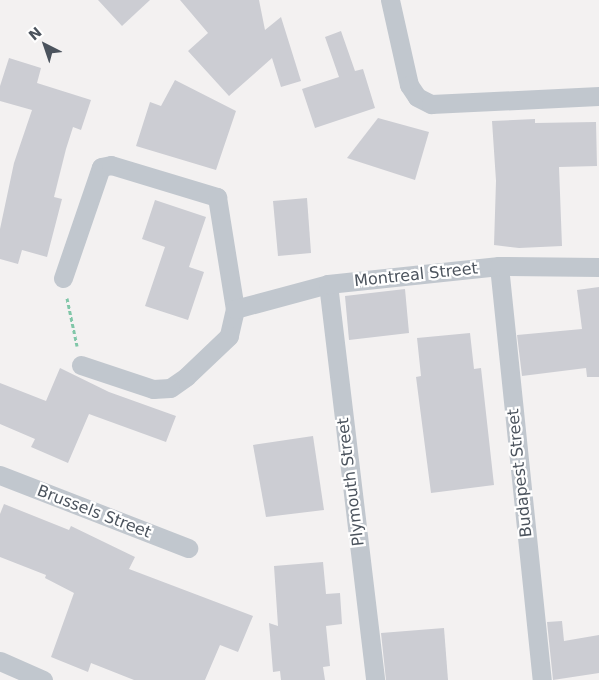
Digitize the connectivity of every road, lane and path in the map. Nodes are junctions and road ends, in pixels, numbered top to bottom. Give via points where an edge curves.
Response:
1 (390, 0) edge
2 (599, 96) edge
3 (499, 266) junction
4 (599, 267) edge
5 (63, 278) joint
6 (328, 284) junction
7 (236, 309) junction
8 (81, 365) joint
9 (0, 475) edge
10 (188, 548) dead end
11 (0, 661) edge
12 (43, 680) edge
13 (375, 680) edge
14 (542, 680) edge

1 - 2 street via 409,84 417,97 431,104
3 - 4 street, Montreal Street
3 - 6 street, Montreal Street
3 - 14 street, Budapest Street
5 - 7 street via 97,174 102,167 111,165 218,197
5 - 8 path
6 - 7 street, Montreal Street
6 - 13 street, Plymouth Street
7 - 8 street via 229,336 170,388 153,389
9 - 10 street, Brussels Street
11 - 12 street

